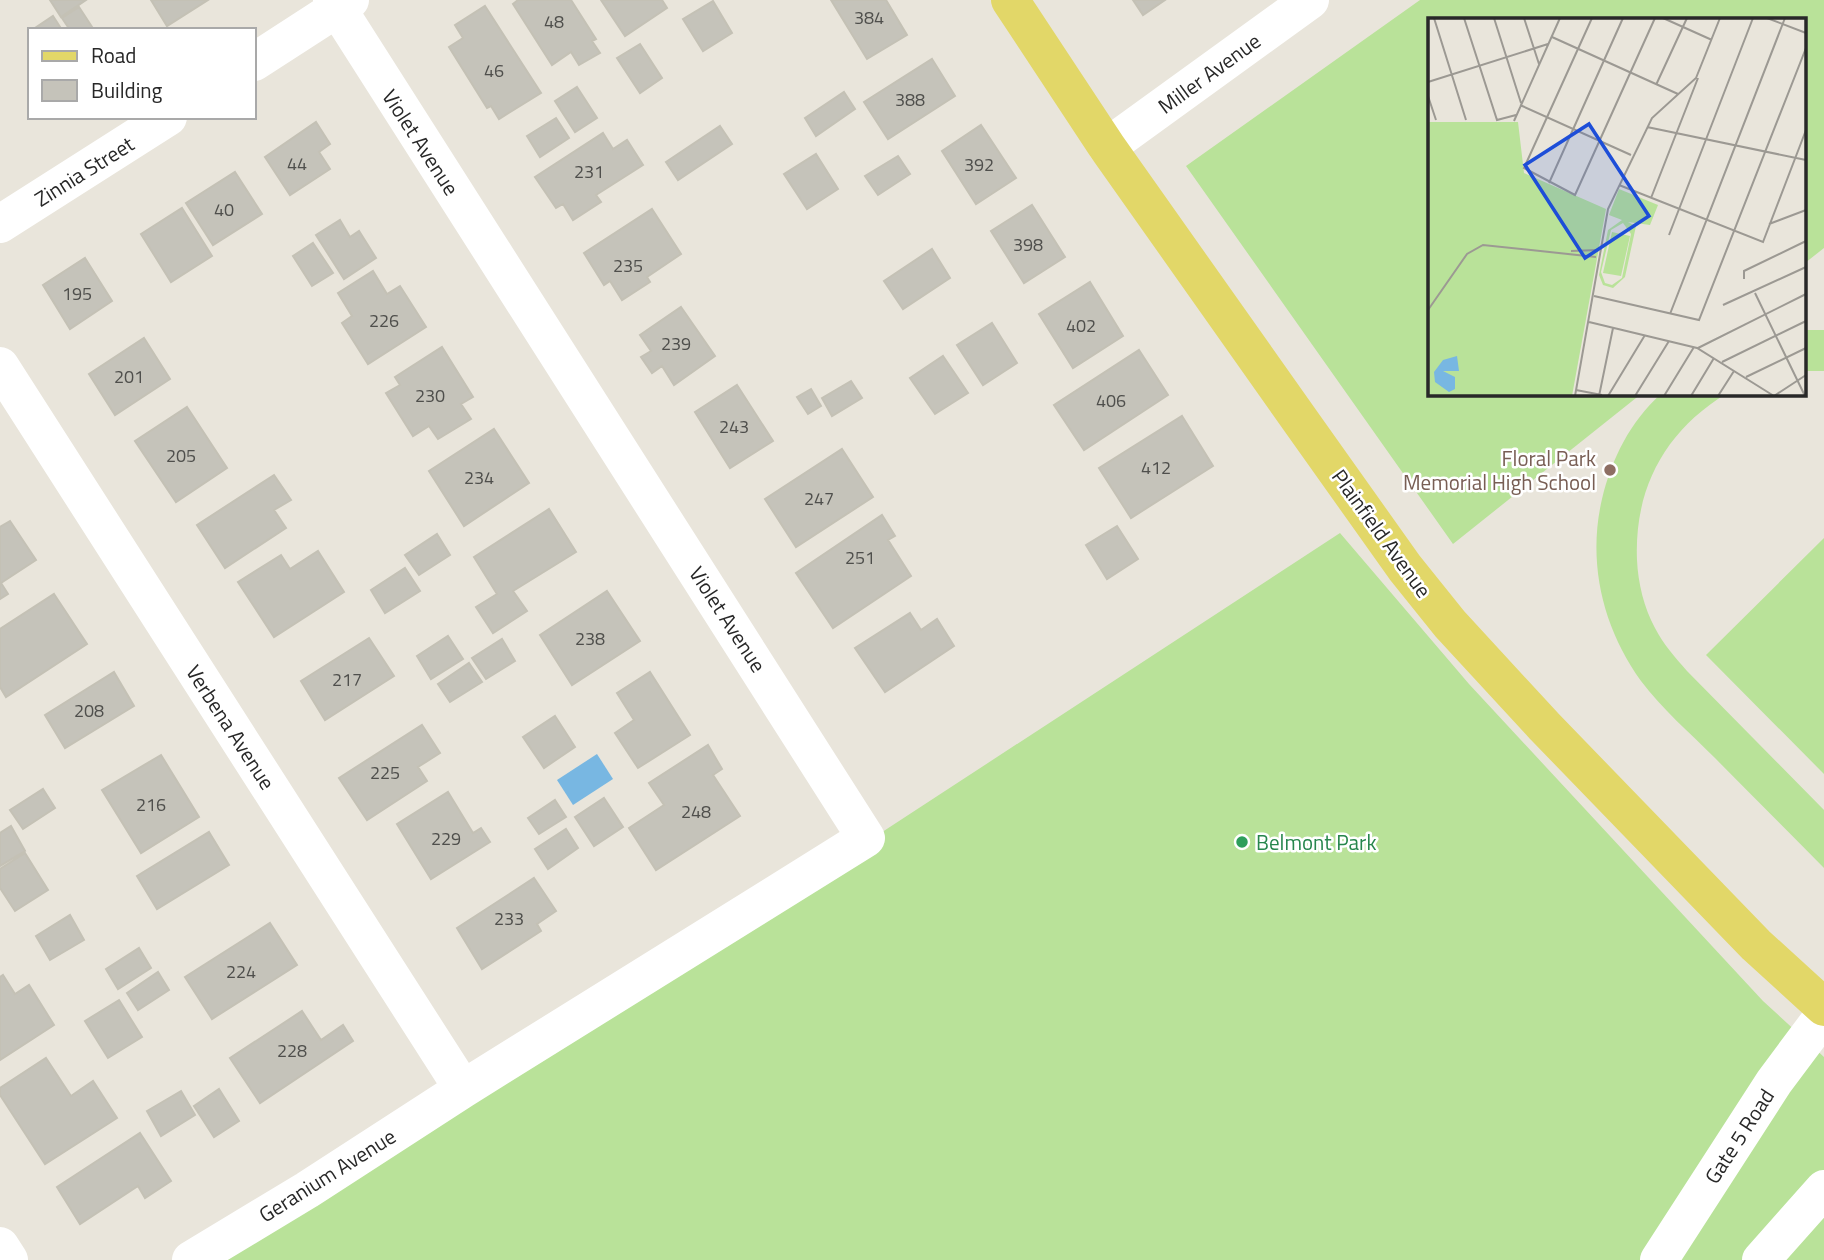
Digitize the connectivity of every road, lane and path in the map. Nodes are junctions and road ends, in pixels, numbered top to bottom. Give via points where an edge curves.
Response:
1 (1010, 0) edge
2 (1310, 0) edge
3 (340, 3) edge
4 (256, 61) edge
5 (165, 119) edge
6 (1107, 147) junction
7 (0, 224) edge
8 (0, 366) edge
9 (1824, 1007) edge
10 (1824, 1015) edge
11 (463, 1089) junction
12 (1824, 1189) edge
13 (0, 1245) edge
14 (9, 1260) edge
15 (191, 1260) edge
16 (1659, 1260) edge
17 (1760, 1260) edge

1 - 6 main road, Plainfield Avenue
2 - 6 street, Miller Avenue
3 - 4 street
3 - 11 street, Violet Avenue via 439,171 866,838
5 - 7 street, Zinnia Street
6 - 9 main road, Plainfield Avenue via 1357,501 1450,624 1756,945
8 - 11 street, Verbena Avenue
10 - 16 street, Gate 5 Road via 1774,1082
11 - 15 street, Geranium Avenue
12 - 17 street
13 - 14 street

